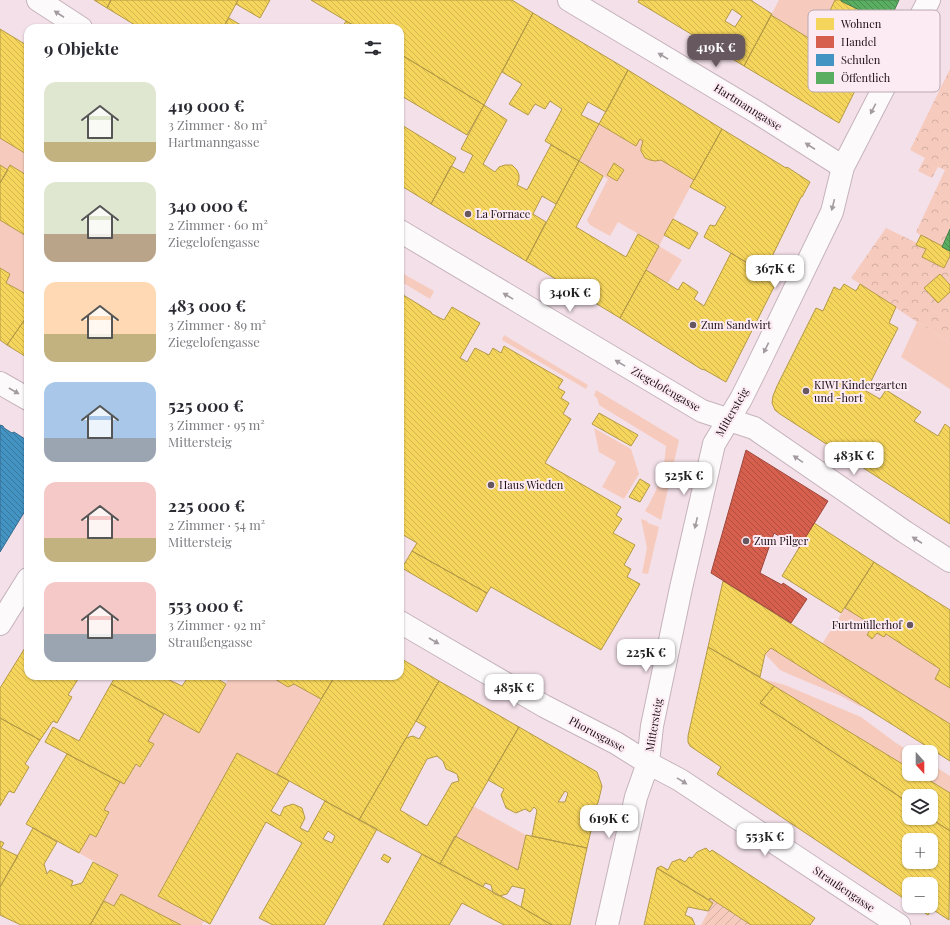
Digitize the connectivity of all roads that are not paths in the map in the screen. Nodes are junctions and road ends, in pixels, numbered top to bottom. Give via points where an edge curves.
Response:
1 (38, 0) edge
2 (569, 0) edge
3 (929, 0) edge
4 (924, 10) edge
5 (74, 24) edge
6 (882, 92) edge
7 (843, 167) junction
8 (404, 233) edge
9 (0, 383) edge
10 (24, 397) edge
11 (728, 420) junction
12 (950, 561) edge
13 (24, 585) edge
14 (0, 624) edge
15 (404, 624) edge
16 (648, 763) junction
17 (607, 925) edge
18 (899, 925) edge

5 -> 1 street
7 -> 2 street, Hartmanngasse
3 -> 4 street, Mittersteig
6 -> 7 street, Mittersteig
7 -> 11 street, Mittersteig via 832,212
11 -> 8 street, Ziegelofengasse via 702,411
9 -> 10 street
12 -> 11 street, Ziegelofengasse via 754,428
11 -> 16 street, Mittersteig via 714,444 652,726
13 - 14 street
15 -> 16 street, Phorusgasse
16 - 17 street, Mittersteig via 636,797
16 -> 18 street, Straußengasse via 680,780

